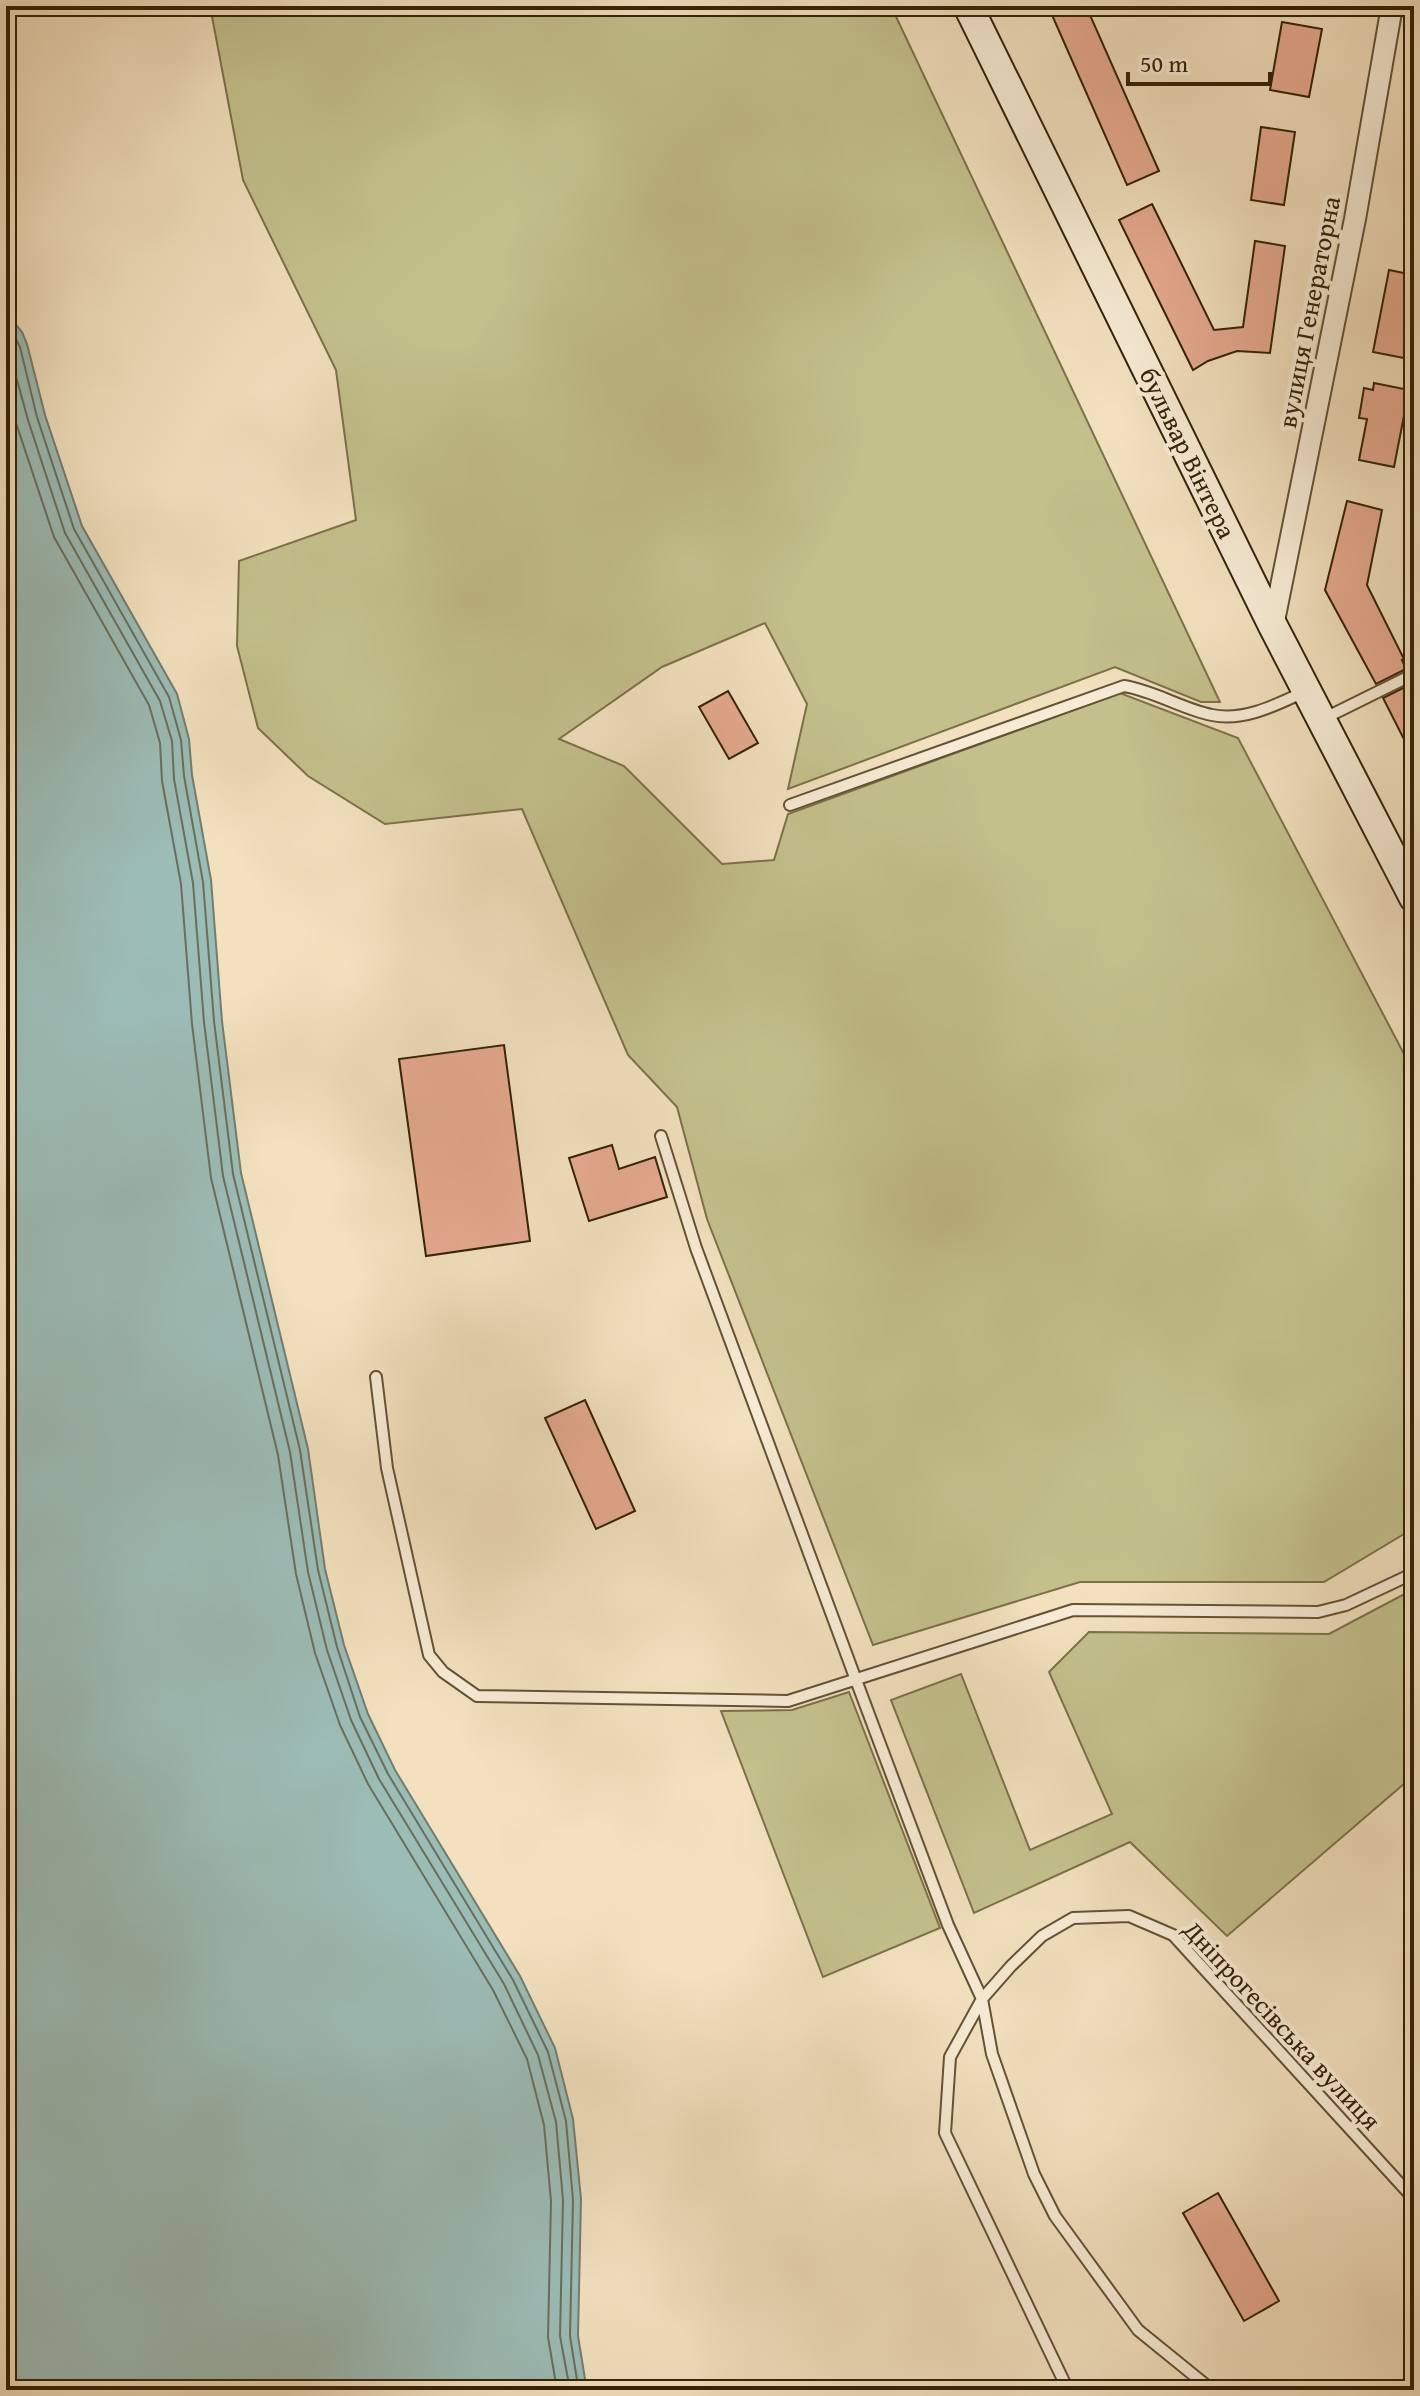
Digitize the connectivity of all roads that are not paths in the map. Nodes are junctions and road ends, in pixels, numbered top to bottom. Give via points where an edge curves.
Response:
1 (968, 6) edge
2 (1392, 6) edge
3 (1273, 626) junction
4 (1414, 674) edge
5 (1308, 690) junction
6 (1323, 719) junction
7 (790, 805) dead end
8 (1410, 883) edge
9 (661, 1136) dead end
10 (376, 1377) dead end
11 (1414, 1573) edge
12 (856, 1680) junction
13 (982, 1999) junction
14 (1414, 2199) edge
15 (1068, 2386) edge
16 (1212, 2390) edge

1 - 3 street, бульвар Вінтера
2 - 3 street, вулиця Генераторна
3 - 5 street, бульвар Вінтера
4 - 6 lane
5 - 6 street, бульвар Вінтера
5 - 7 lane via 1236,717 1212,716 1124,686
6 - 8 street, бульвар Вінтера
9 - 12 lane via 696,1248
10 - 12 lane via 387,1468 429,1655 477,1696 788,1701
11 - 12 lane via 1355,1602 1318,1612 1073,1610
12 - 13 lane via 948,1925
13 - 14 lane, Дніпрогесівська вулиця via 1042,1936 1073,1918 1129,1916 1173,1935
13 - 15 lane, Дніпрогесівська вулиця via 950,2057 945,2133
13 - 16 lane via 992,2054 1034,2174 1055,2216 1138,2330

